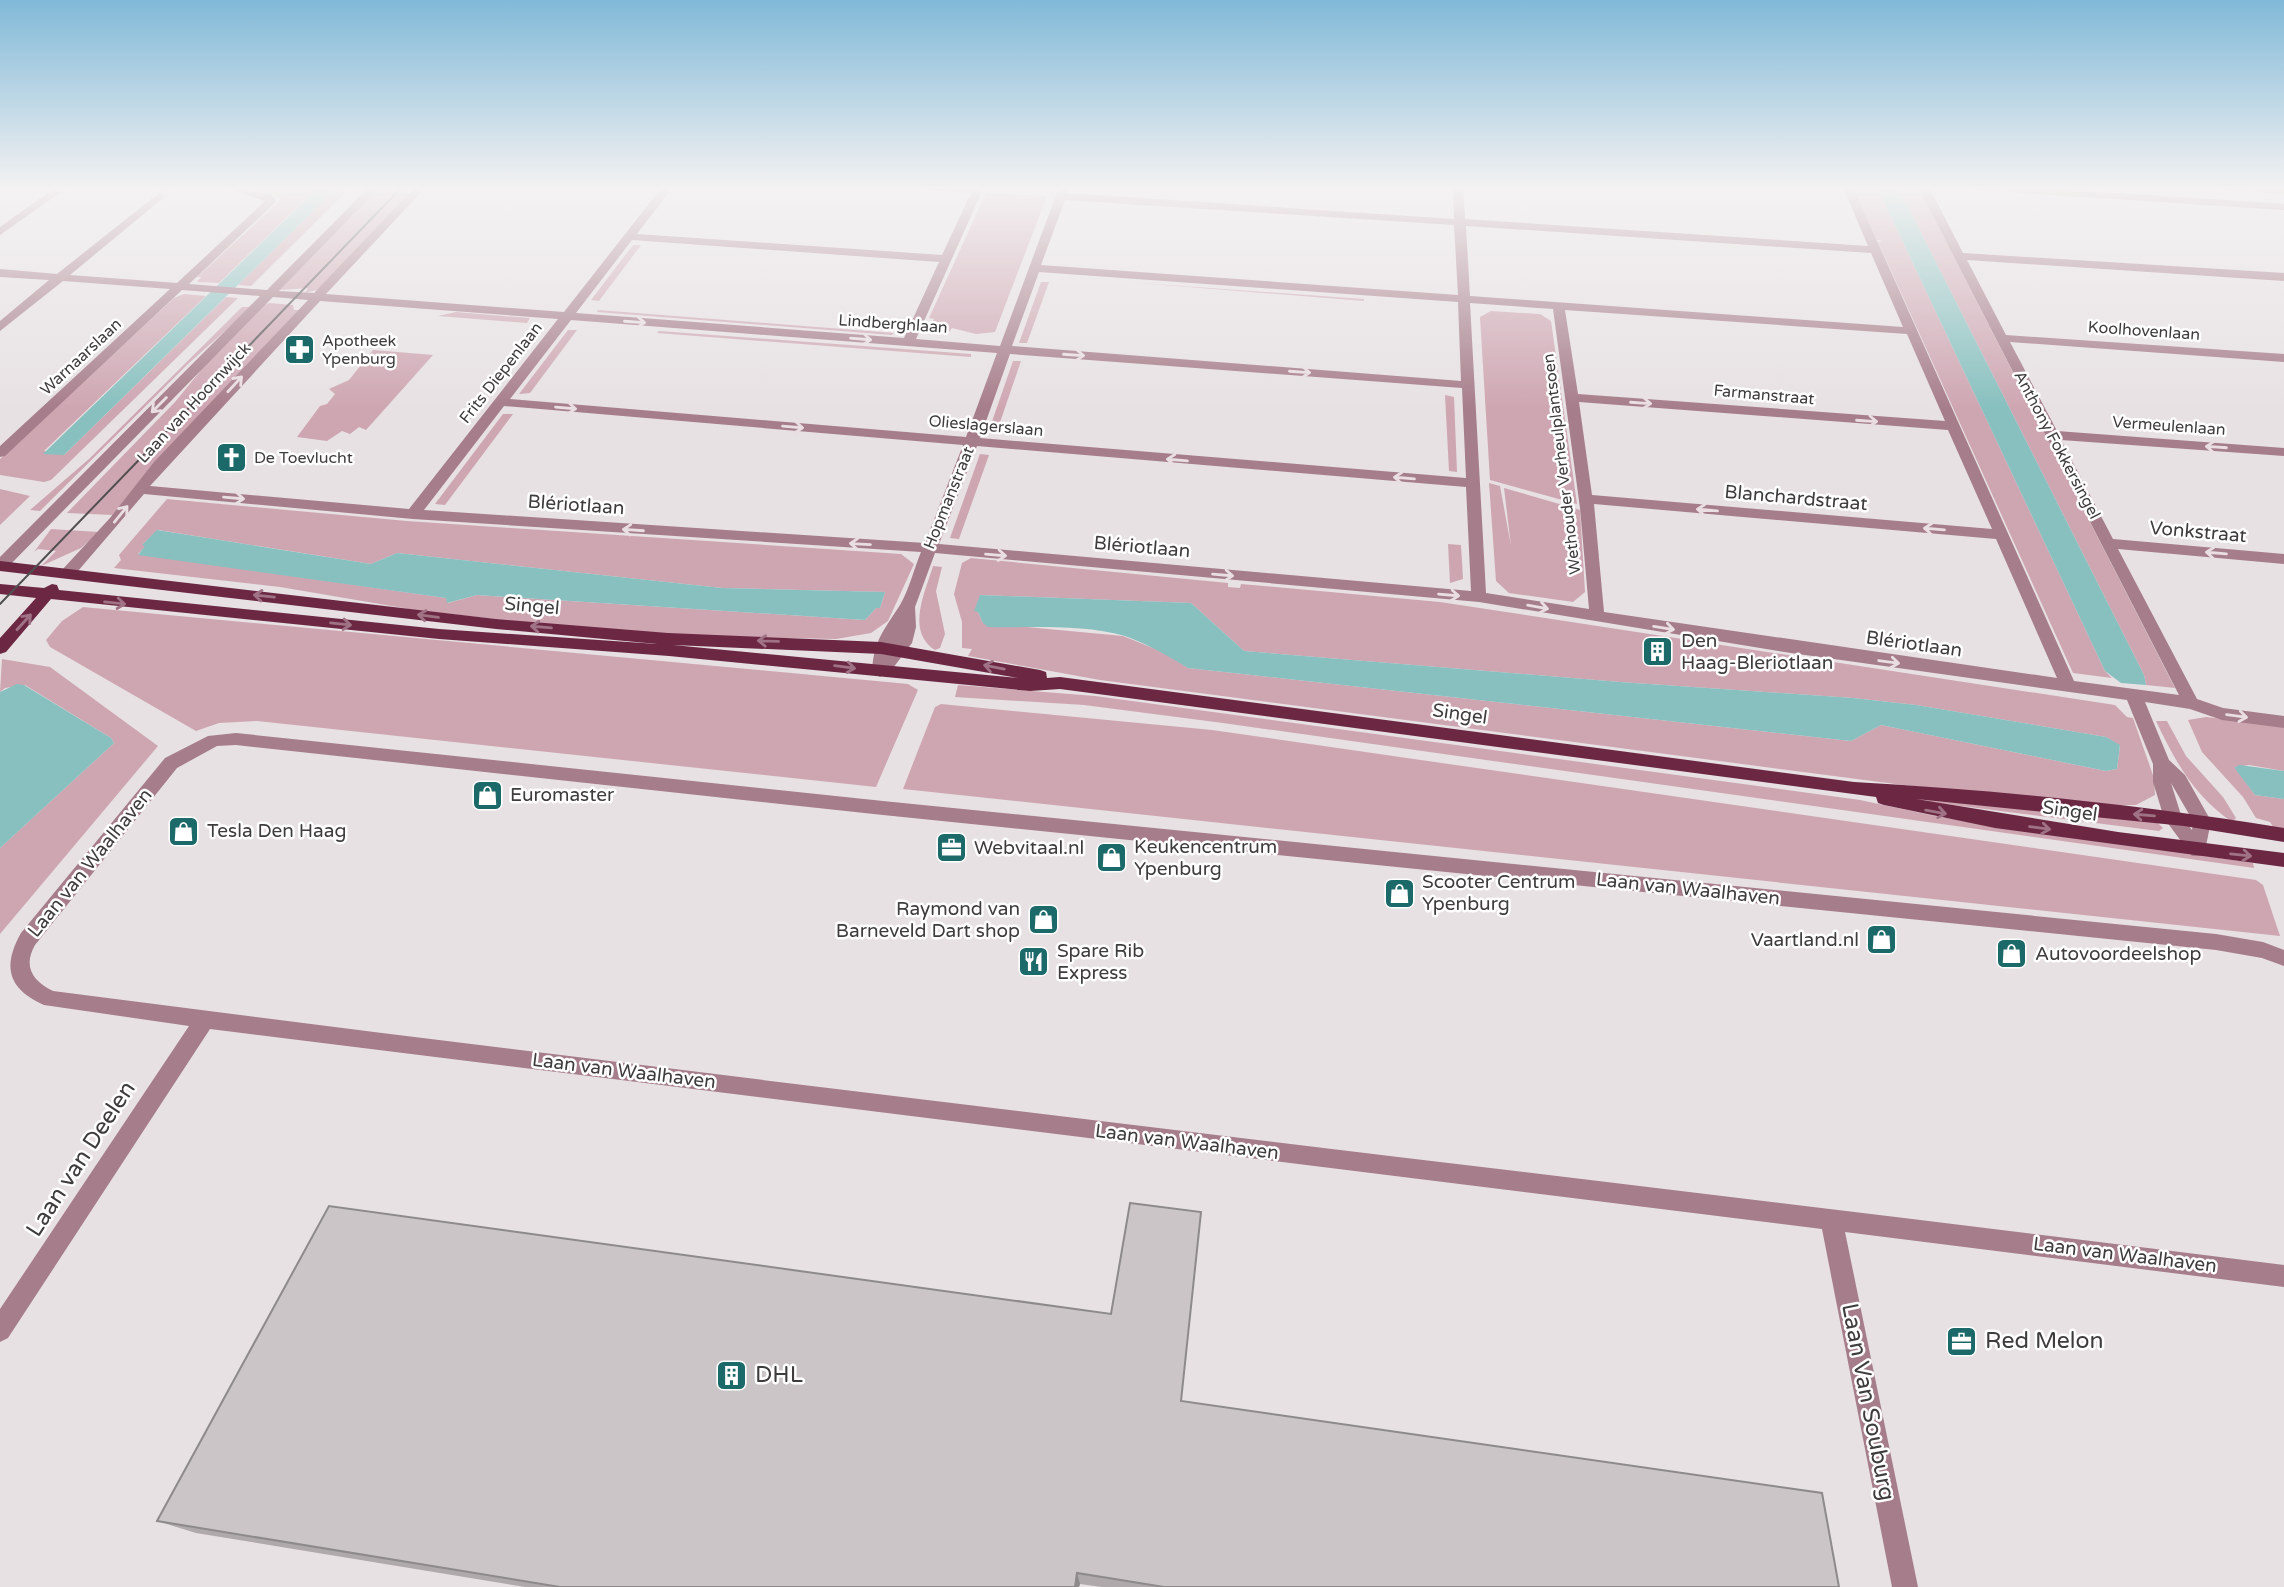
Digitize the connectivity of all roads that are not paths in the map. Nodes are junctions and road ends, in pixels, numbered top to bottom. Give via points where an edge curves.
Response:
1 (81, 261) edge
2 (208, 261) edge
3 (302, 261) edge
4 (350, 261) edge
5 (612, 261) edge
6 (946, 261) edge
7 (1037, 261) edge
8 (1463, 261) edge
9 (1881, 261) edge
10 (1961, 261) edge
11 (2037, 261) edge
12 (1035, 268) junction
13 (0, 273) edge
14 (2284, 277) edge
15 (61, 278) junction
16 (181, 287) junction
17 (268, 295) junction
18 (316, 297) junction
19 (1465, 299) junction
20 (1559, 307) junction
21 (566, 318) junction
22 (0, 327) edge
23 (1913, 331) junction
24 (2001, 338) junction
25 (908, 343) junction
26 (1006, 349) junction
27 (2284, 358) edge
28 (1468, 385) junction
29 (1572, 398) junction
30 (498, 402) junction
31 (1954, 426) junction
32 (2052, 435) junction
33 (971, 443) junction
34 (2284, 452) edge
35 (0, 453) edge
36 (1472, 483) junction
37 (140, 489) junction
38 (1586, 499) junction
39 (413, 514) junction
40 (2002, 535) junction
41 (2109, 543) junction
42 (928, 548) junction
43 (2284, 559) edge
44 (0, 566) edge
45 (66, 574) junction
46 (0, 589) edge
47 (47, 595) junction
48 (1479, 597) junction
49 (908, 607) junction
50 (1597, 617) junction
51 (0, 648) edge
52 (881, 648) junction
53 (902, 650) junction
54 (880, 671) junction
55 (1060, 683) junction
56 (2069, 688) junction
57 (2134, 697) junction
58 (2191, 703) junction
59 (2284, 722) edge
60 (2162, 764) junction
61 (1854, 789) junction
62 (2174, 818) junction
63 (2202, 821) junction
64 (2284, 835) edge
65 (2197, 851) junction
66 (2284, 860) edge
67 (2284, 958) edge
68 (206, 1018) junction
69 (1832, 1218) junction
70 (2284, 1276) edge
71 (0, 1330) edge
72 (1905, 1587) edge

1 - 15 street
2 - 16 street, Warnaarslaan
3 - 17 street, Laan van Hoornwijck
4 - 18 street, Laan van Hoornwijck
5 - 21 street, Frits Diepenlaan
6 - 25 street
7 - 12 street, Hopmanstraat
8 - 19 street
9 - 23 street
10 - 24 street, Anthony Fokkersingel
11 - 14 street
12 - 19 street
12 - 26 street, Hopmanstraat
13 - 15 street, Lindberghlaan
15 - 16 street, Lindberghlaan
15 - 22 street
16 - 17 street, Lindberghlaan
16 - 35 street, Warnaarslaan
17 - 18 street, Lindberghlaan
17 -> 44 street, Laan van Hoornwijck
18 - 21 street, Lindberghlaan
37 -> 18 street, Laan van Hoornwijck
19 - 20 street
19 - 28 street
20 - 23 street
20 - 29 street, Wethouder Verheulplantsoen
21 -> 25 street, Lindberghlaan
21 - 30 street, Frits Diepenlaan
23 - 31 street
24 - 27 street, Koolhovenlaan
24 - 32 street, Anthony Fokkersingel
25 - 26 street, Lindberghlaan
26 -> 28 street, Lindberghlaan
26 - 33 street, Hopmanstraat
28 - 36 street
29 -> 31 street, Farmanstraat
29 - 38 street, Wethouder Verheulplantsoen
30 -> 33 street, Olieslagerslaan
30 - 39 street, Frits Diepenlaan
31 - 40 street
34 -> 32 street, Vermeulenlaan
32 - 41 street, Anthony Fokkersingel
36 -> 33 street, Olieslagerslaan
33 - 42 street, Hopmanstraat
36 - 48 street
37 -> 39 street, Blériotlaan
45 -> 37 street, Laan van Hoornwijck
40 -> 38 street, Blanchardstraat
38 - 50 street, Wethouder Verheulplantsoen
42 -> 39 street, Blériotlaan
40 - 56 street
43 -> 41 street, Vonkstraat
41 - 58 street, Anthony Fokkersingel
42 -> 48 street, Blériotlaan
42 - 49 street, Hopmanstraat
44 - 45 main road, Singel
45 - 47 main road, Laan van Hoornwijck
52 -> 45 main road, Singel via 668,639 509,625
46 - 47 main road, Singel
51 -> 47 main road, Laan van Hoornwijck
47 -> 54 main road, Singel
48 -> 50 street, Blériotlaan
49 - 52 street, Hopmanstraat via 895,620
49 - 53 street, Hopmanstraat via 911,622
50 -> 56 street, Blériotlaan
52 - 53 main road, Singel
52 - 54 street, Hopmanstraat
53 - 54 street
55 -> 53 main road, Singel
54 - 55 main road, Singel via 1030,685
55 - 61 main road, Singel
56 - 57 street, Blériotlaan
57 - 58 street, Blériotlaan
57 - 60 street
58 -> 59 street, Blériotlaan via 2222,714
60 - 62 street
60 - 63 street via 2179,779
62 -> 61 main road, Singel
61 -> 65 main road, Singel via 1927,811
62 - 63 main road, Singel
62 - 65 street
63 - 64 main road, Singel
63 - 65 street
65 -> 66 main road, Singel
67 - 68 street, Laan van Waalhaven via 2216,942 236,739 214,740 172,763 28,939 18,963 26,986 51,999
68 - 69 street, Laan van Waalhaven via 1236,1149
68 - 71 street, Laan van Deelen
69 - 70 street, Laan van Waalhaven
69 - 72 street, Laan Van Souburg

